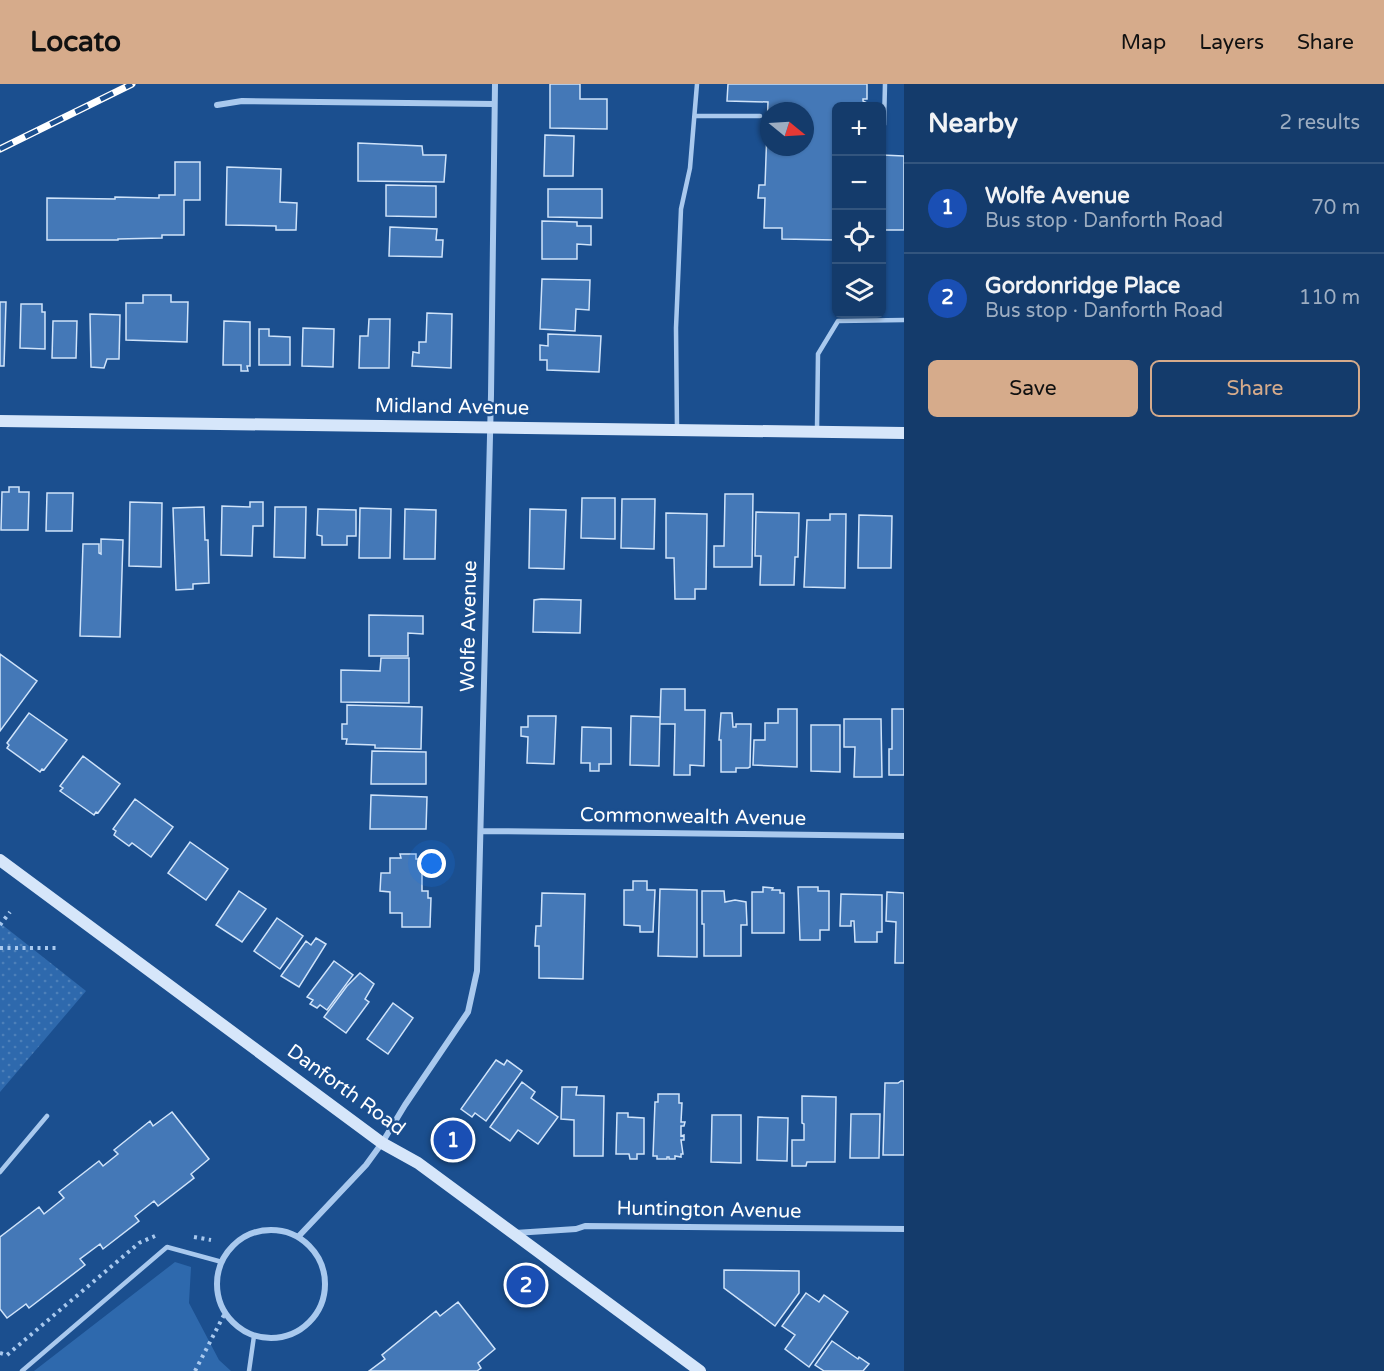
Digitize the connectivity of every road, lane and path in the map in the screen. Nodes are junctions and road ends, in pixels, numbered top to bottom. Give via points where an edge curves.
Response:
1 (495, 84) edge
2 (697, 84) edge
3 (885, 84) edge
4 (885, 102) edge
5 (494, 104) junction
6 (217, 105) dead end
7 (695, 116) junction
8 (760, 116) dead end
9 (904, 320) edge
10 (0, 421) edge
11 (490, 427) junction
12 (677, 429) junction
13 (817, 431) junction
14 (904, 433) edge
15 (481, 831) junction
16 (904, 836) edge
17 (0, 860) edge
18 (10, 912) dead end
19 (0, 925) edge
20 (0, 948) edge
21 (57, 948) dead end
22 (47, 1116) dead end
23 (382, 1143) junction
24 (0, 1172) edge
25 (904, 1229) edge
26 (514, 1233) junction
27 (298, 1237) junction
28 (222, 1262) junction
29 (225, 1313) junction
30 (254, 1336) junction
31 (22, 1371) edge
32 (195, 1371) edge
33 (249, 1371) edge
34 (700, 1371) edge

1 - 5 street, Wolfe Avenue
2 - 7 lane
3 - 4 lane
5 - 6 street via 242,101
5 - 11 street, Wolfe Avenue
7 - 8 lane
7 - 12 lane via 681,209
9 - 13 lane via 838,321 818,354
10 - 11 main road, Midland Avenue
11 - 12 main road, Midland Avenue
11 - 15 street, Wolfe Avenue
12 - 13 main road, Midland Avenue
13 - 14 main road, Midland Avenue
15 - 16 street, Commonwealth Avenue
15 - 23 street, Wolfe Avenue via 477,971 468,1011
17 - 23 main road, Danforth Road
18 - 19 path
20 - 21 path
22 - 24 lane
23 - 26 main road, Danforth Road via 418,1163
23 - 27 street, Wolfe Avenue
25 - 26 street, Huntington Avenue via 585,1226
26 - 34 main road, Danforth Road
27 - 28 street via 281,1231 246,1236
27 - 30 street via 312,1248 321,1263 324,1298 304,1327 272,1339
28 - 29 street via 217,1279 218,1297
28 - 31 lane via 167,1247
29 - 30 street
29 - 32 path
30 - 33 lane

